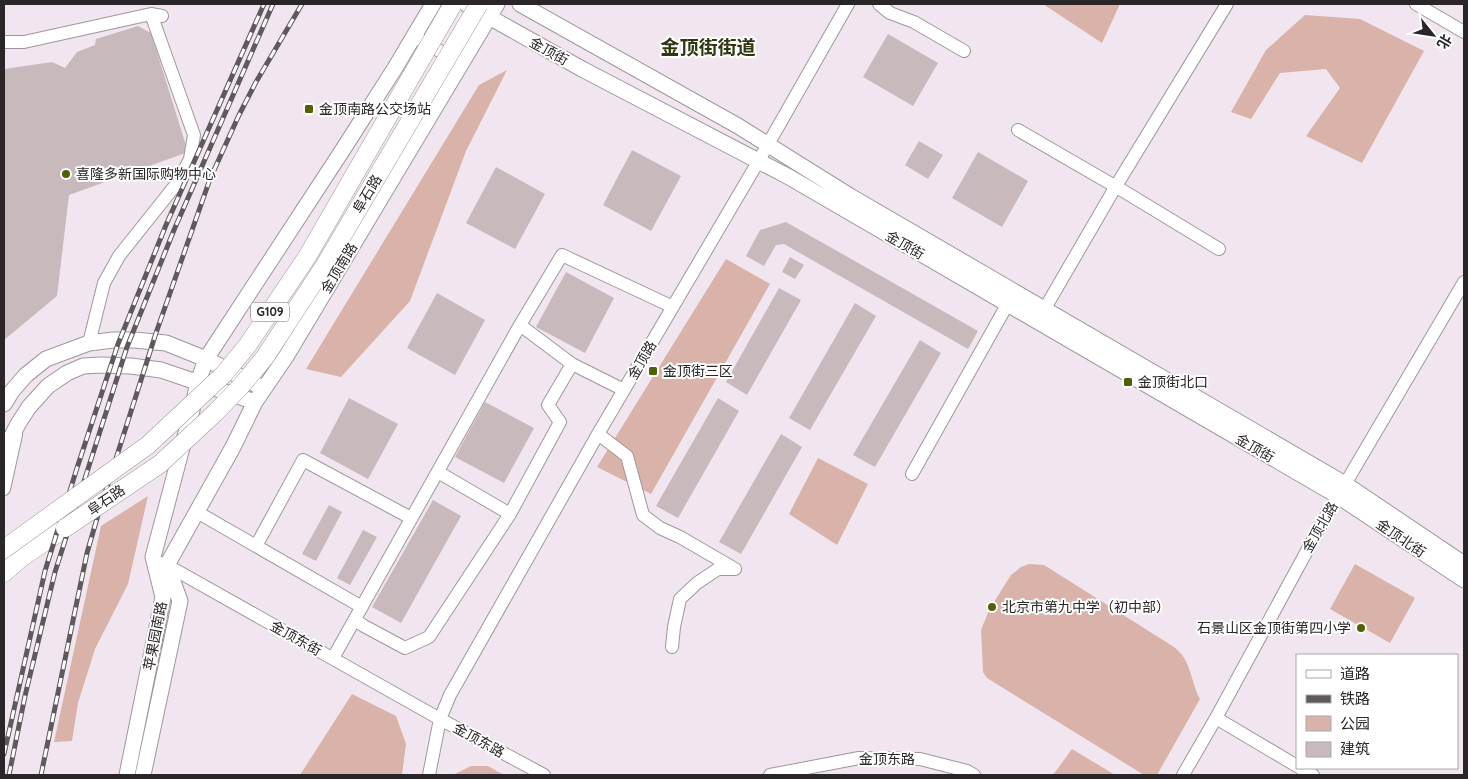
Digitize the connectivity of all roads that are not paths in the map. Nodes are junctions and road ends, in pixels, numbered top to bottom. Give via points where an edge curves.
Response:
1 (433, 4) edge
2 (453, 4) edge
3 (466, 4) edge
4 (520, 4) edge
5 (848, 4) edge
6 (879, 4) edge
7 (1227, 4) edge
8 (1416, 4) edge
9 (488, 8) edge
10 (1464, 32) edge
11 (414, 36) junction
12 (4, 42) edge
13 (964, 51) dead end
14 (462, 64) junction
15 (1018, 130) dead end
16 (767, 145) junction
17 (758, 162) junction
18 (1116, 186) junction
19 (1219, 249) dead end
20 (1464, 282) edge
21 (1007, 304) junction
22 (673, 307) junction
23 (1044, 310) junction
24 (520, 325) junction
25 (90, 343) junction
26 (206, 359) junction
27 (572, 364) junction
28 (198, 382) junction
29 (264, 388) junction
30 (624, 390) junction
31 (255, 402) junction
32 (4, 404) edge
33 (18, 424) junction
34 (598, 434) junction
35 (4, 451) edge
36 (438, 472) junction
37 (912, 474) dead end
38 (4, 489) edge
39 (1342, 490) junction
40 (198, 512) junction
41 (510, 514) junction
42 (411, 518) junction
43 (256, 546) junction
44 (4, 549) edge
45 (153, 557) junction
46 (1464, 564) edge
47 (168, 565) junction
48 (4, 573) edge
49 (1464, 580) edge
50 (362, 607) junction
51 (354, 620) junction
52 (672, 647) dead end
53 (333, 658) junction
54 (1216, 718) junction
55 (440, 719) junction
56 (1296, 765) edge
57 (1302, 769) edge
58 (127, 775) edge
59 (143, 775) edge
60 (429, 775) edge
61 (544, 775) edge
62 (770, 775) edge
63 (974, 775) edge
64 (1183, 775) edge
65 (1313, 775) edge

1 - 11 main road
2 - 44 highway, 阜石路 / G109, bridge via 307,257 247,346 218,380 148,445
3 - 9 main road, 金顶街
4 - 16 main road, 金顶街
5 - 16 street, 金顶路
6 - 13 street via 890,13 914,22
7 - 18 street
8 - 10 street
9 - 14 main road, 金顶南路
9 - 17 main road, 金顶街 via 582,69
9 - 48 highway, 阜石路 / G109, bridge via 265,357 241,386 160,464 21,558
11 - 14 street
11 - 26 main road
12 - 25 street via 24,42 156,15 194,135 190,159 178,182 118,256 104,283
14 - 29 main road, 金顶南路
15 - 18 street
16 - 17 street, 金顶路
16 - 23 main road, 金顶街
17 - 21 main road, 金顶街
17 - 22 street, 金顶路
18 - 19 street
18 - 23 street
20 - 39 street, 金顶北路
21 - 37 street
21 - 39 main road, 金顶街
22 - 24 street via 562,255
22 - 30 street, 金顶路
23 - 39 main road, 金顶街
24 - 27 street
24 - 36 street
25 - 26 main road via 134,340 166,344
25 - 32 main road via 46,359 26,375
26 - 28 main road
26 - 29 main road
27 - 30 street
27 - 41 street via 548,405 560,422
28 - 31 main road
28 - 33 main road via 161,370 83,366 48,386
28 - 45 main road, 苹果园南路
29 - 31 main road, 金顶南路
30 - 34 street, 金顶路
31 - 40 main road
33 - 35 main road
33 - 38 street
34 - 52 street via 627,456 643,515 660,528 735,569 718,569 680,598
34 - 55 street, 金顶路 via 455,686
36 - 41 street
36 - 42 street
39 - 46 main road, 金顶北街
39 - 49 main road, 金顶北街
39 - 54 street, 金顶北路
40 - 43 street
40 - 47 main road
41 - 51 street via 429,638 405,648
42 - 43 street via 304,460
42 - 50 street
43 - 50 street
45 - 47 street, 金顶东街
45 - 58 main road, 苹果园南路 via 163,597
47 - 53 street, 金顶东街
47 - 59 main road, 苹果园南路 via 180,601
50 - 51 street
51 - 53 street
53 - 55 street, 金顶东街
54 - 56 street
54 - 64 street, 金顶北路
55 - 60 street, 金顶路
55 - 61 street, 金顶东路
57 - 65 street
62 - 63 street, 金顶东路 via 858,758 920,759

